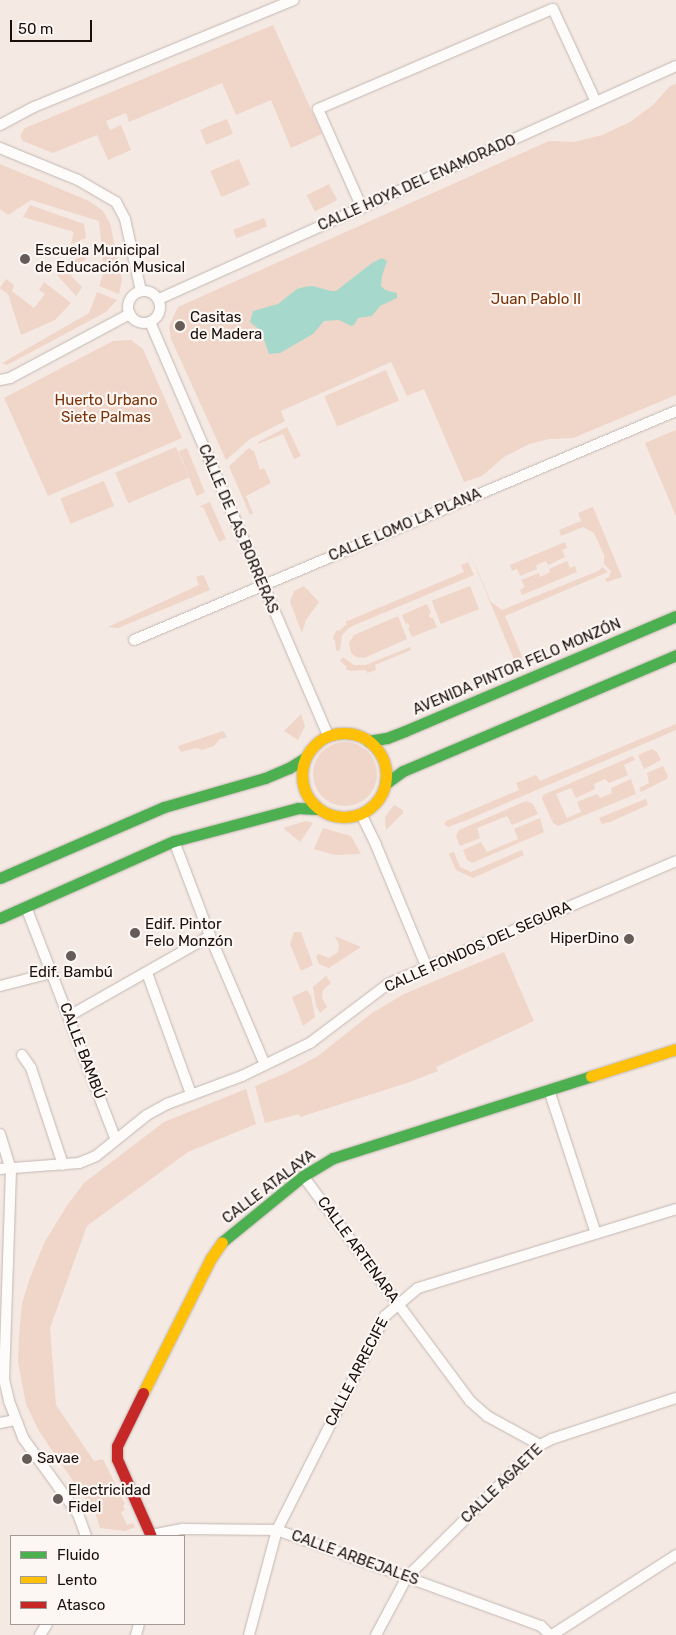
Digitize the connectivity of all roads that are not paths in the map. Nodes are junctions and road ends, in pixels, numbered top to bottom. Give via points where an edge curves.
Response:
1 (294, 0) edge
2 (676, 66) edge
3 (596, 102) junction
4 (0, 125) edge
5 (0, 148) edge
6 (362, 208) junction
7 (141, 291) junction
8 (159, 300) junction
9 (130, 314) junction
10 (150, 322) junction
11 (0, 380) edge
12 (676, 411) edge
13 (263, 585) junction
14 (676, 616) edge
15 (134, 640) dead end
16 (676, 655) edge
17 (328, 736) junction
18 (368, 740) junction
19 (305, 758) junction
20 (385, 784) junction
21 (318, 809) junction
22 (361, 814) junction
23 (174, 841) junction
24 (676, 861) edge
25 (0, 878) edge
26 (26, 907) junction
27 (0, 918) edge
28 (210, 936) junction
29 (426, 966) junction
30 (51, 973) junction
31 (147, 973) junction
32 (0, 986) edge
33 (69, 1016) junction
34 (676, 1049) edge
35 (22, 1055) dead end
36 (265, 1065) junction
37 (549, 1090) junction
38 (191, 1094) junction
39 (0, 1134) edge
40 (115, 1138) junction
41 (0, 1159) edge
42 (64, 1165) junction
43 (0, 1169) edge
44 (11, 1170) junction
45 (304, 1176) junction
46 (676, 1209) edge
47 (596, 1234) junction
48 (4, 1293) edge
49 (397, 1304) junction
50 (676, 1398) edge
51 (16, 1420) junction
52 (0, 1422) edge
53 (540, 1445) junction
54 (277, 1530) junction
55 (86, 1535) edge
56 (151, 1535) edge
57 (156, 1535) edge
58 (676, 1555) edge
59 (407, 1577) junction
60 (249, 1635) edge
61 (376, 1635) edge
62 (551, 1635) edge

1 - 4 street via 34,107
2 - 3 street, CALLE HOYA DEL ENAMORADO
3 - 6 street, CALLE HOYA DEL ENAMORADO
3 - 6 street via 554,10 318,109
5 - 7 street via 78,180 116,202 125,219
6 - 8 street, CALLE HOYA DEL ENAMORADO
7 - 8 street via 148,291
7 - 9 street via 130,300
8 - 10 street via 157,317
9 - 10 street via 142,323
9 - 11 street via 10,378
10 - 13 street, CALLE DE LAS BORRERAS
12 - 13 street, CALLE LOMO LA PLANA
13 - 15 street, CALLE LOMO LA PLANA
13 - 17 street, CALLE DE LAS BORRERAS
14 - 18 street, AVENIDA PINTOR FELO MONZÓN via 387,738
16 - 20 street via 403,770
17 - 18 street via 356,734
17 - 19 street via 314,745
18 - 20 street via 383,760
19 - 21 street via 301,772 303,786
19 - 25 street via 265,778 164,807
20 - 22 street via 376,802
21 - 22 street via 339,817
21 - 23 street via 298,808 274,813
22 - 29 street
23 - 26 street
23 - 28 street
24 - 29 street, CALLE FONDOS DEL SEGURA
26 - 27 street
26 - 30 street, CALLE BAMBÚ
28 - 31 street
28 - 36 street
29 - 36 street, CALLE FONDOS DEL SEGURA via 388,984 310,1043
30 - 32 street
30 - 33 street, CALLE BAMBÚ
31 - 33 street
31 - 38 street
33 - 40 street, CALLE BAMBÚ
34 - 37 street, CALLE ATALAYA
35 - 42 street via 31,1068
36 - 38 street, CALLE FONDOS DEL SEGURA
37 - 45 street, CALLE ATALAYA via 333,1158
37 - 47 street
38 - 40 street, CALLE FONDOS DEL SEGURA via 146,1115
39 - 44 street
40 - 42 street, CALLE FONDOS DEL SEGURA via 96,1156
41 - 44 street
42 - 44 street, CALLE FONDOS DEL SEGURA
43 - 44 street, CALLE FONDOS DEL SEGURA
44 - 48 street
45 - 49 street, CALLE ARTENARA
45 - 56 street, CALLE ATALAYA via 222,1242 117,1446 117,1459
46 - 47 street, CALLE ARRECIFE
47 - 49 street, CALLE ARRECIFE via 418,1288
48 - 51 street via 4,1379
49 - 53 street, CALLE ARTENARA via 470,1401 487,1416
49 - 54 street, CALLE ARRECIFE via 385,1316
50 - 53 street, CALLE AGAETE
51 - 52 street
51 - 55 street via 23,1438 78,1514
53 - 59 street, CALLE AGAETE
54 - 57 street, CALLE ARBEJALES via 183,1529
54 - 59 street, CALLE ARBEJALES
54 - 60 street, CALLE ARRECIFE
58 - 62 street
59 - 61 street, CALLE AGAETE
59 - 62 street, CALLE ARBEJALES via 541,1626

